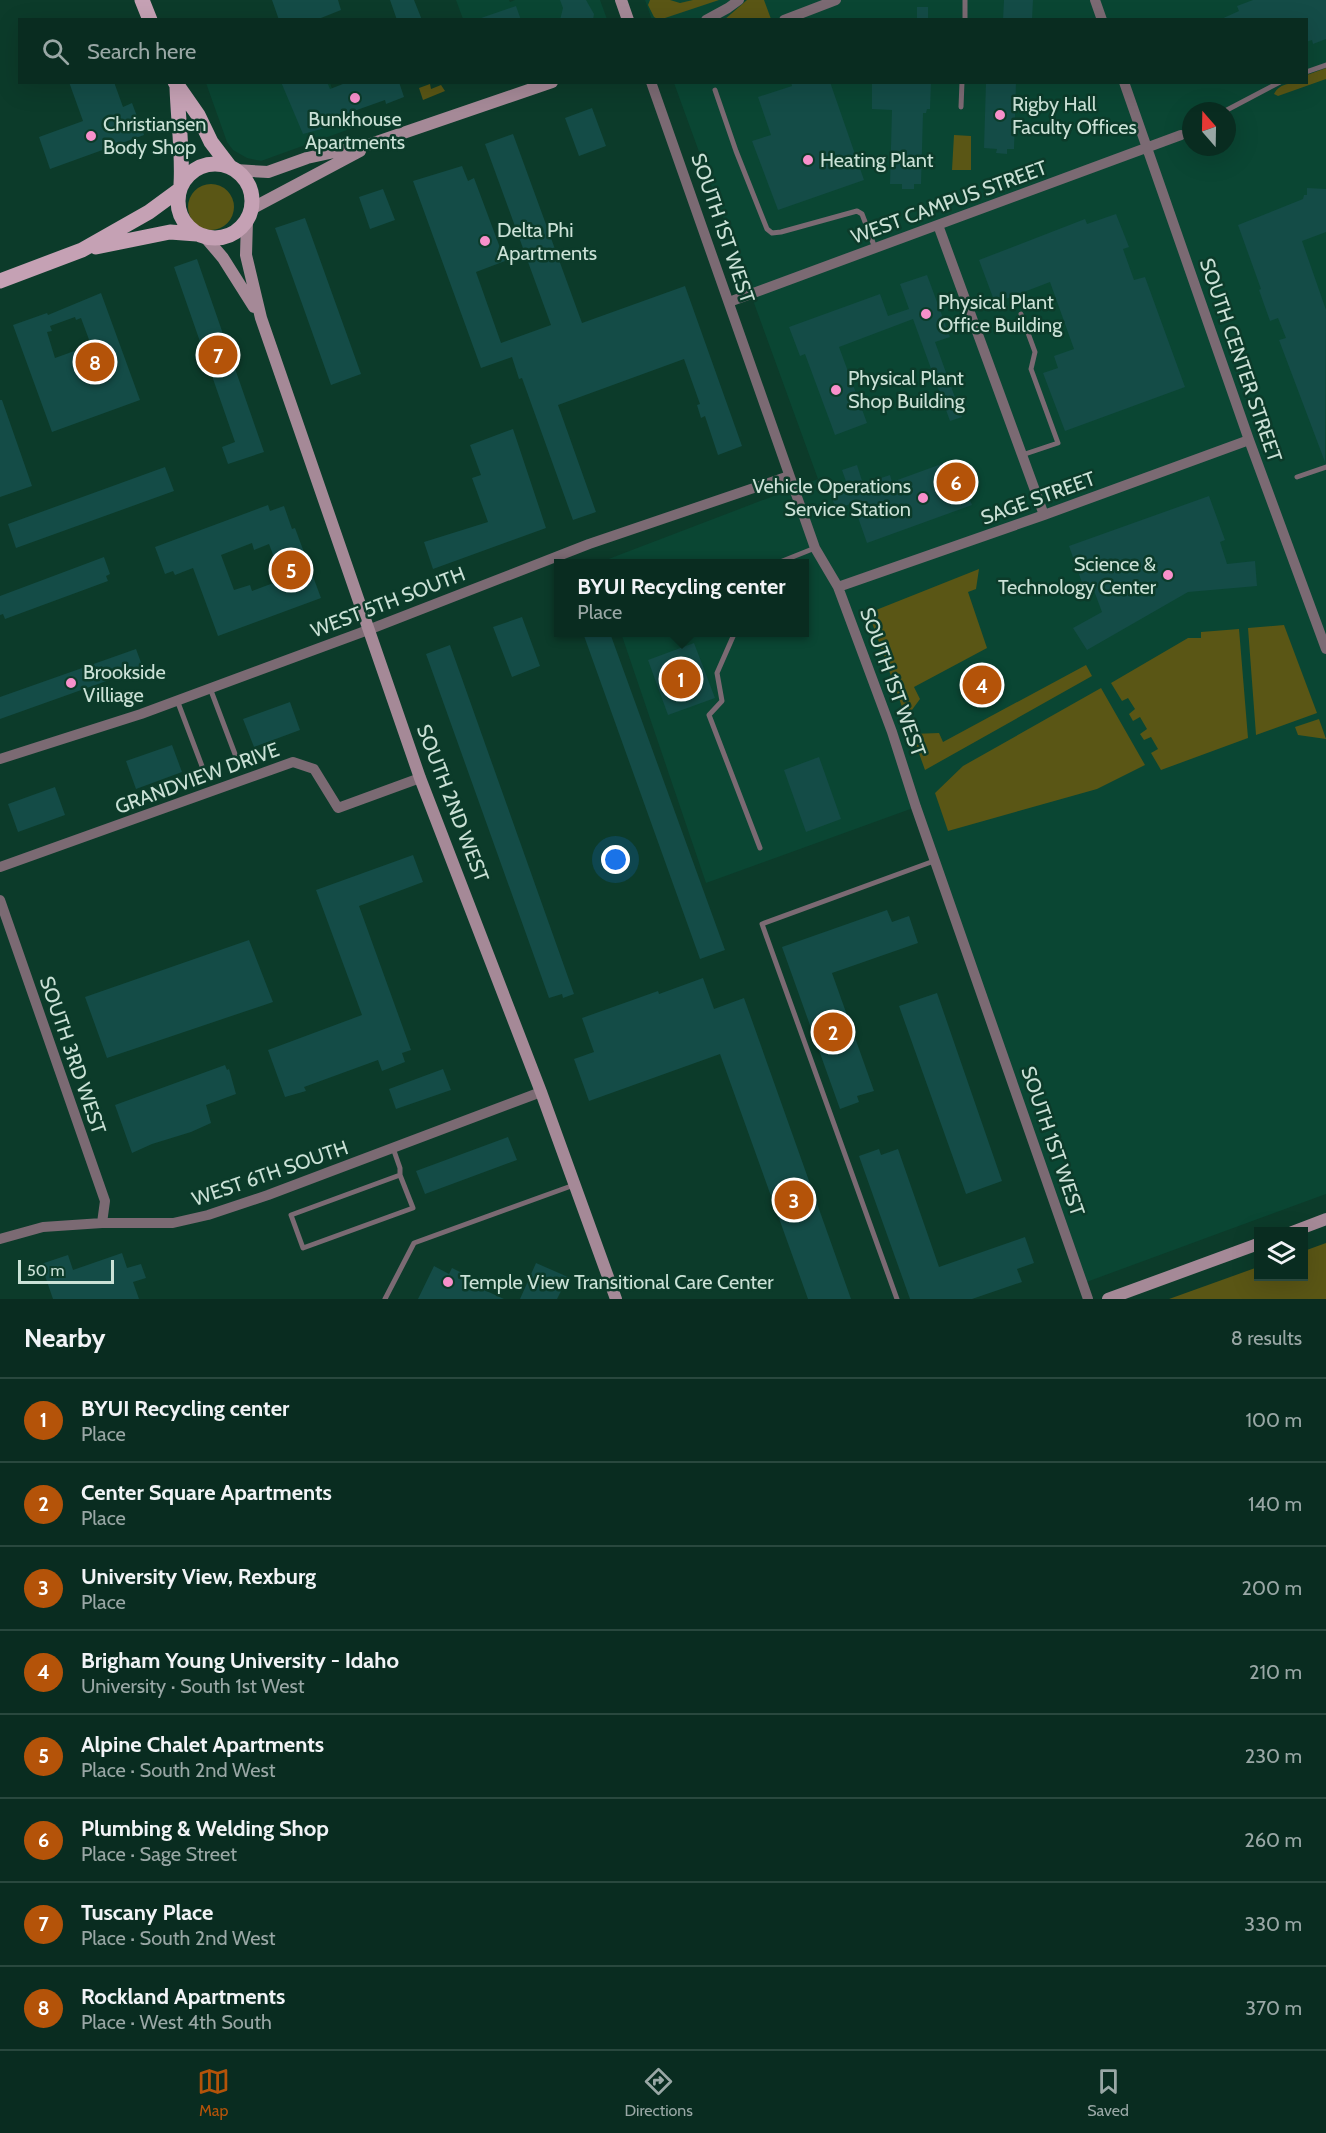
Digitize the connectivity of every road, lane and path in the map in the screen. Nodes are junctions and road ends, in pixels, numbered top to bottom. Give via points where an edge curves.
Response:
1 (142, 0) edge
2 (621, 0) edge
3 (739, 0) edge
4 (836, 0) edge
5 (965, 0) edge
6 (1095, 0) edge
7 (149, 18) edge
8 (627, 18) edge
9 (710, 18) edge
10 (789, 18) edge
11 (965, 18) edge
12 (1101, 18) edge
13 (1326, 65) edge
14 (1308, 71) edge
15 (546, 84) edge
16 (652, 84) edge
17 (962, 84) edge
18 (1125, 84) edge
19 (1276, 84) edge
20 (176, 85) edge
21 (715, 90) dead end
22 (1236, 105) edge
23 (961, 107) dead end
24 (1182, 135) edge
25 (371, 144) junction
26 (1147, 148) junction
27 (233, 169) junction
28 (180, 187) junction
29 (249, 214) junction
30 (938, 225) junction
31 (202, 236) junction
32 (876, 248) junction
33 (82, 250) junction
34 (0, 281) edge
35 (729, 302) junction
36 (1021, 314) dead end
37 (261, 318) junction
38 (1249, 440) junction
39 (1022, 455) junction
40 (1326, 467) edge
41 (789, 476) junction
42 (1297, 477) dead end
43 (1044, 515) junction
44 (815, 548) junction
45 (788, 559) edge
46 (838, 587) junction
47 (368, 630) junction
48 (733, 637) edge
49 (1326, 649) edge
50 (210, 688) junction
51 (177, 700) junction
52 (0, 759) edge
53 (238, 762) dead end
54 (205, 774) dead end
55 (420, 778) junction
56 (760, 848) dead end
57 (936, 861) junction
58 (0, 867) edge
59 (0, 900) edge
60 (541, 1092) junction
61 (393, 1148) junction
62 (400, 1175) junction
63 (574, 1185) junction
64 (1326, 1219) edge
65 (102, 1223) junction
66 (1305, 1227) edge
67 (0, 1239) edge
68 (1254, 1245) edge
69 (385, 1299) edge
70 (616, 1299) edge
71 (897, 1299) edge
72 (1088, 1299) edge
73 (1108, 1299) edge

1 - 7 main road
2 - 8 main road
3 - 9 street
4 - 10 street
5 - 11 lane
6 - 12 street
13 - 14 lane
15 - 25 main road
16 - 35 street, SOUTH 1ST WEST
17 - 23 lane
18 - 26 street, SOUTH CENTER STREET
19 - 22 lane
20 - 27 main road via 198,115 211,142
20 - 28 main road via 182,151
21 - 32 lane via 767,229 781,232 857,211 862,214
24 - 26 street, WEST CAMPUS STREET
25 - 27 main road via 307,158 267,172
25 - 29 main road
26 - 30 street, WEST CAMPUS STREET
26 - 38 street, SOUTH CENTER STREET
27 - 28 main road via 202,166 186,177
27 - 29 main road via 249,187
28 - 31 main road via 178,210 188,228
28 - 33 main road via 149,212
29 - 31 main road via 230,236
29 - 37 main road, SOUTH 2ND WEST via 246,255
30 - 32 street, WEST CAMPUS STREET
30 - 39 street
31 - 33 main road via 170,232
31 - 37 main road, SOUTH 2ND WEST via 224,258
32 - 35 street, WEST CAMPUS STREET
33 - 34 main road
35 - 41 street, SOUTH 1ST WEST
36 - 39 lane via 1035,352 1031,369 1058,443
37 - 47 main road, SOUTH 2ND WEST
38 - 43 street, SAGE STREET
38 - 49 street, SOUTH CENTER STREET
39 - 43 street
40 - 42 lane
41 - 44 street, SOUTH 1ST WEST
41 - 47 street, WEST 5TH SOUTH via 589,544
43 - 46 street, SAGE STREET
44 - 45 lane
44 - 46 street, SOUTH 1ST WEST
46 - 57 street, SOUTH 1ST WEST
47 - 50 street, WEST 5TH SOUTH
47 - 55 main road, SOUTH 2ND WEST
48 - 56 lane via 717,673 722,701 709,715
50 - 51 street, WEST 5TH SOUTH
50 - 53 lane
51 - 52 street, WEST 5TH SOUTH
51 - 54 lane
55 - 58 street, GRANDVIEW DRIVE via 338,808 314,769 294,762
55 - 60 main road, SOUTH 2ND WEST
57 - 71 lane via 762,924
57 - 72 street, SOUTH 1ST WEST
59 - 65 street, SOUTH 3RD WEST via 105,1201
60 - 61 street, WEST 6TH SOUTH
60 - 63 main road, SOUTH 2ND WEST
61 - 62 lane
61 - 65 street, WEST 6TH SOUTH via 208,1215 173,1223
62 - 62 lane via 412,1208 303,1248 291,1215
63 - 69 lane via 414,1243
63 - 70 main road, SOUTH 2ND WEST
64 - 66 main road
65 - 67 street, WEST 6TH SOUTH via 43,1227
68 - 73 main road

